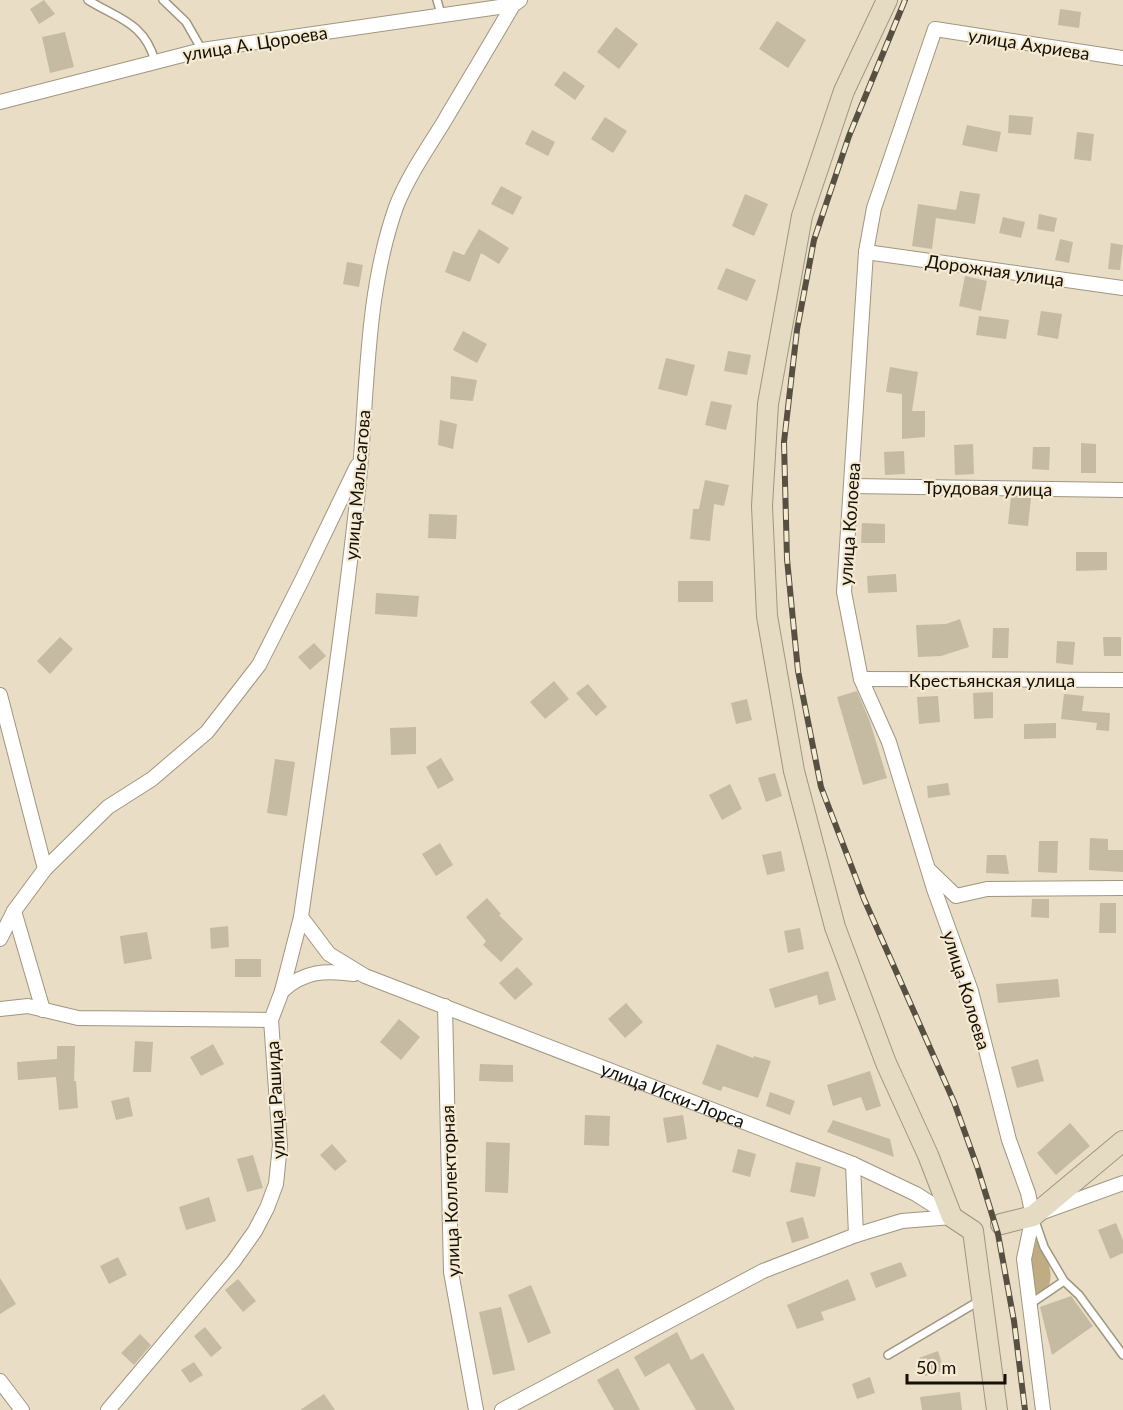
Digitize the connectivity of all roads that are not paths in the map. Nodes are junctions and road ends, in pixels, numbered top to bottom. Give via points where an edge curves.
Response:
1 (88, 0) edge
2 (163, 0) edge
3 (437, 0) edge
4 (887, 0) edge
5 (517, 2) edge
6 (441, 14) junction
7 (935, 29) joint
8 (202, 50) junction
9 (1123, 58) edge
10 (155, 61) junction
11 (0, 102) edge
12 (866, 252) junction
13 (1123, 288) edge
14 (362, 456) junction
15 (852, 486) junction
16 (1123, 490) edge
17 (861, 679) junction
18 (1123, 680) edge
19 (0, 695) edge
20 (45, 868) junction
21 (928, 868) junction
22 (1123, 888) edge
23 (14, 911) junction
24 (301, 917) junction
25 (0, 939) edge
26 (364, 976) junction
27 (282, 991) junction
28 (445, 1006) junction
29 (0, 1009) edge
30 (43, 1010) junction
31 (271, 1020) junction
32 (1123, 1141) edge
33 (853, 1164) junction
34 (936, 1175) junction
35 (1123, 1183) edge
36 (916, 1194) junction
37 (1033, 1216) junction
38 (952, 1217) junction
39 (988, 1227) junction
40 (856, 1235) junction
41 (1064, 1281) junction
42 (981, 1300) junction
43 (1030, 1304) junction
44 (1123, 1355) edge
45 (888, 1356) dead end
46 (0, 1381) edge
47 (22, 1410) edge
48 (108, 1410) edge
49 (476, 1410) edge
50 (502, 1410) edge
51 (997, 1410) edge
52 (1043, 1410) edge

1 - 10 lane via 140,31 149,42
2 - 8 lane via 186,22
3 - 6 lane
4 - 34 street via 844,91 802,216 768,404 762,517 767,616 794,771 835,927 886,1063
5 - 6 street, улица А. Цороева
5 - 14 street, улица Мальсагова via 397,205 376,281
6 - 8 street, улица А. Цороева
7 - 9 street, улица Ахриева
7 - 12 street, улица Колоева via 874,208
8 - 10 street, улица А. Цороева
10 - 11 street, улица А. Цороева
12 - 13 street, Дорожная улица
12 - 15 street, улица Колоева
14 - 20 street via 259,665 207,732 152,779 108,807
14 - 24 street, улица Мальсагова
15 - 16 street, Трудовая улица
15 - 17 street, улица Колоева via 844,592
17 - 18 street, Крестьянская улица
17 - 21 street, улица Колоева via 889,742
19 - 20 street
20 - 23 street
21 - 22 street via 956,896 987,889
21 - 37 street, улица Колоева via 971,991
23 - 25 street
23 - 30 street
24 - 26 street via 329,954
24 - 27 street, улица Рашида
26 - 27 street via 319,971 298,978
26 - 28 street, улица Иски-Лорса
27 - 31 street, улица Рашида
28 - 33 street, улица Иски-Лорса
28 - 49 street, улица Коллекторная via 451,1272
29 - 30 street via 28,1006
30 - 31 street via 78,1017
31 - 48 street, улица Рашида via 280,1145 276,1184 267,1208 233,1262
32 - 37 street
33 - 36 street, улица Иски-Лорса
33 - 40 street
34 - 36 street via 928,1189
34 - 38 street
35 - 37 street
36 - 38 street, улица Иски-Лорса
37 - 39 street
37 - 41 lane via 1044,1247
37 - 43 street via 1024,1259
38 - 39 street, улица Иски-Лорса
38 - 40 street via 902,1221
39 - 42 street
40 - 50 street via 763,1270
41 - 43 lane
41 - 44 lane via 1079,1295
42 - 45 lane
42 - 51 street
43 - 52 street
46 - 47 street

